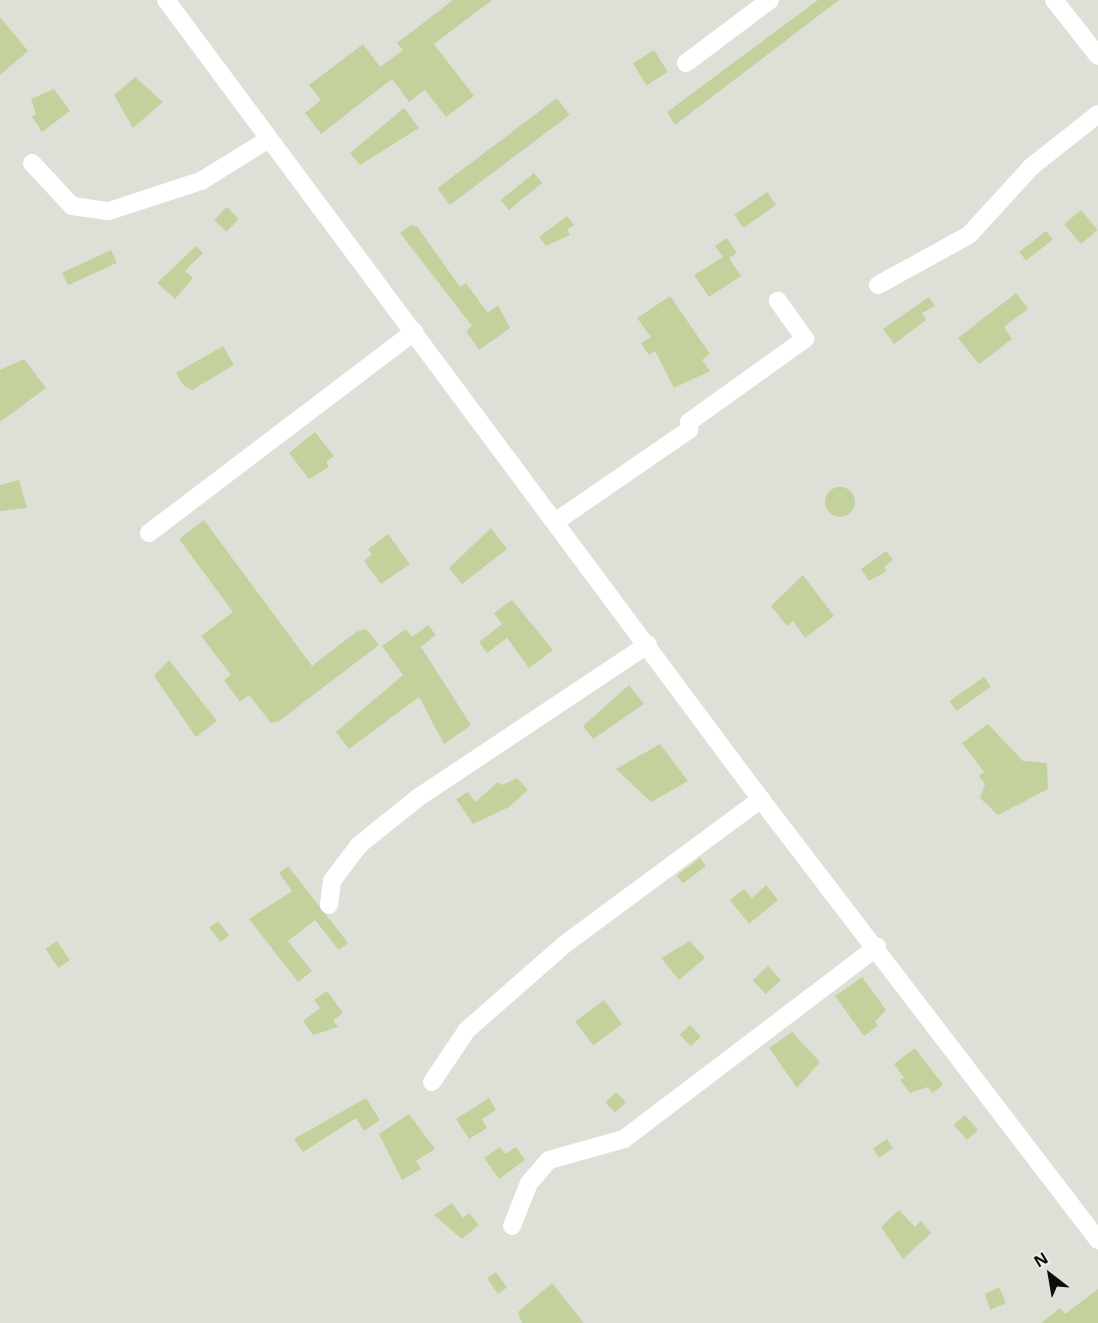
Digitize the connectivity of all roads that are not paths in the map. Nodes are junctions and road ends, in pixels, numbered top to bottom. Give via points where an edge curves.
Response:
1 (166, 0) edge
2 (770, 0) edge
3 (1054, 0) edge
4 (1098, 56) edge
5 (686, 63) dead end
6 (1098, 114) edge
7 (268, 139) junction
8 (33, 163) dead end
9 (878, 285) dead end
10 (778, 301) dead end
11 (414, 332) junction
12 (555, 522) junction
13 (149, 533) dead end
14 (648, 644) junction
15 (761, 799) junction
16 (329, 905) dead end
17 (877, 946) junction
18 (432, 1082) dead end
19 (512, 1226) dead end
20 (1098, 1240) edge

1 - 7 street
2 - 5 street
3 - 4 street
6 - 9 street via 1031,167 969,235
7 - 8 street via 201,182 109,211 72,206
7 - 11 street
10 - 12 street via 805,339 689,422 689,430
11 - 12 street
11 - 13 street
12 - 14 street
14 - 15 street
14 - 16 street via 418,797 359,845 332,881
15 - 17 street
15 - 18 street via 565,944 467,1030
17 - 19 street via 624,1139 549,1160 529,1183
17 - 20 street

